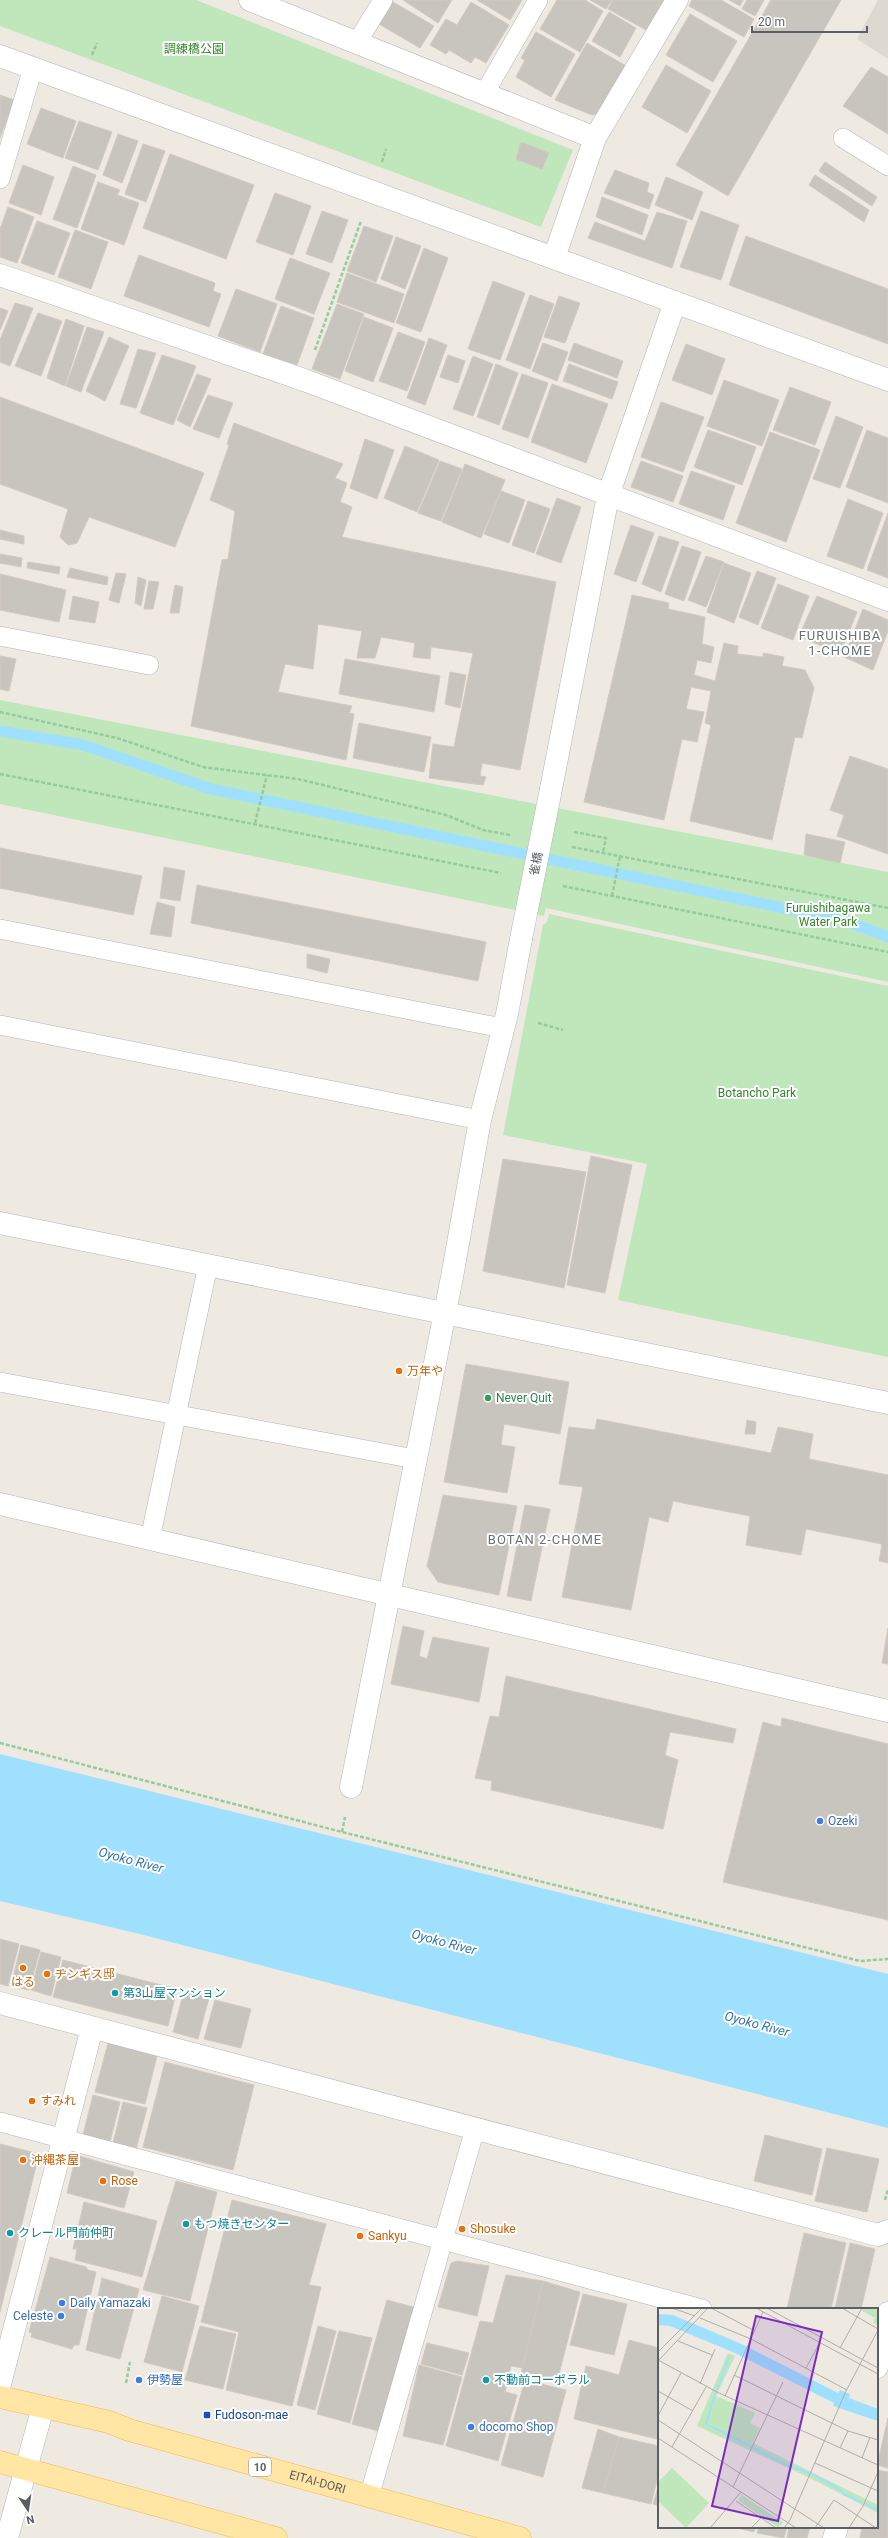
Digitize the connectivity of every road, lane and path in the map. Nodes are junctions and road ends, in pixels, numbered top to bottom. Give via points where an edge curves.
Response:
1 (250, 0) edge
2 (383, 0) edge
3 (538, 0) edge
4 (677, 0) edge
5 (356, 44) junction
6 (0, 56) edge
7 (33, 68) junction
8 (484, 94) junction
9 (596, 138) junction
10 (843, 138) dead end
11 (888, 166) edge
12 (0, 179) edge
13 (363, 217) dead end
14 (554, 258) junction
15 (0, 276) edge
16 (675, 302) junction
17 (304, 380) junction
18 (888, 380) edge
19 (608, 496) junction
20 (888, 600) edge
21 (0, 636) edge
22 (149, 665) dead end
23 (0, 712) edge
24 (0, 774) edge
25 (267, 775) junction
26 (255, 823) junction
27 (543, 826) junction
28 (513, 835) dead end
29 (566, 845) dead end
30 (603, 852) junction
31 (620, 856) junction
32 (504, 874) dead end
33 (558, 885) dead end
34 (612, 896) junction
35 (888, 908) edge
36 (0, 929) edge
37 (888, 952) edge
38 (0, 1025) edge
39 (502, 1028) junction
40 (480, 1120) junction
41 (0, 1223) edge
42 (208, 1265) junction
43 (444, 1313) junction
44 (0, 1382) edge
45 (888, 1403) edge
46 (177, 1414) junction
47 (415, 1459) junction
48 (0, 1504) edge
49 (150, 1539) junction
50 (389, 1595) junction
51 (888, 1711) edge
52 (0, 1743) edge
53 (351, 1787) dead end
54 (888, 1959) edge
55 (0, 2003) edge
56 (92, 2028) junction
57 (0, 2122) edge
58 (475, 2129) junction
59 (63, 2139) junction
60 (888, 2231) edge
61 (443, 2239) junction
62 (698, 2308) edge
63 (888, 2313) edge
64 (880, 2360) edge
65 (130, 2362) dead end
66 (126, 2383) dead end
67 (0, 2384) edge
68 (0, 2397) edge
69 (43, 2407) junction
70 (0, 2462) edge
71 (26, 2469) junction
72 (369, 2497) junction
73 (837, 2528) edge
74 (7, 2538) edge
75 (276, 2538) edge
76 (520, 2538) edge
77 (834, 2538) edge

1 - 5 street
2 - 5 lane
3 - 8 lane
4 - 9 street
5 - 8 street
6 - 7 street
7 - 12 lane
7 - 14 street
8 - 9 street
9 - 14 street
10 - 11 lane
13 - 17 path
14 - 16 street
15 - 17 street
16 - 18 street
16 - 19 street, 雀橋
17 - 19 street
19 - 20 street
19 - 27 street, 雀橋, bridge
21 - 22 lane
23 - 25 path via 117,738 203,767
24 - 26 path
25 - 26 path
25 - 28 path via 298,779 446,815 483,830
26 - 32 path
27 - 30 path via 606,838
27 - 39 street, 雀橋, bridge
29 - 30 path
30 - 31 path
31 - 34 path
31 - 35 path
33 - 34 path
34 - 37 path
36 - 39 lane
38 - 40 lane
39 - 40 street, 雀橋
40 - 43 street, 雀橋
41 - 42 street
42 - 43 street
42 - 46 lane
43 - 45 street
43 - 47 street, 雀橋
44 - 46 lane
46 - 47 lane
46 - 49 lane
47 - 50 street, 雀橋
48 - 49 street
49 - 50 street
50 - 51 street
50 - 53 street, 雀橋
52 - 54 path via 342,1832 860,1961
55 - 56 street
56 - 58 street
56 - 59 street
57 - 59 lane
58 - 60 street via 878,2235
58 - 61 lane
59 - 61 lane
59 - 67 street
61 - 62 lane
61 - 72 lane
63 - 64 street
65 - 66 path
68 - 69 main road, EITAI-DORI / 10
69 - 71 street
69 - 72 main road, EITAI-DORI / 10 via 109,2422 128,2430
70 - 71 main road
71 - 74 street
71 - 75 main road
72 - 76 main road, EITAI-DORI / 10
73 - 77 street

